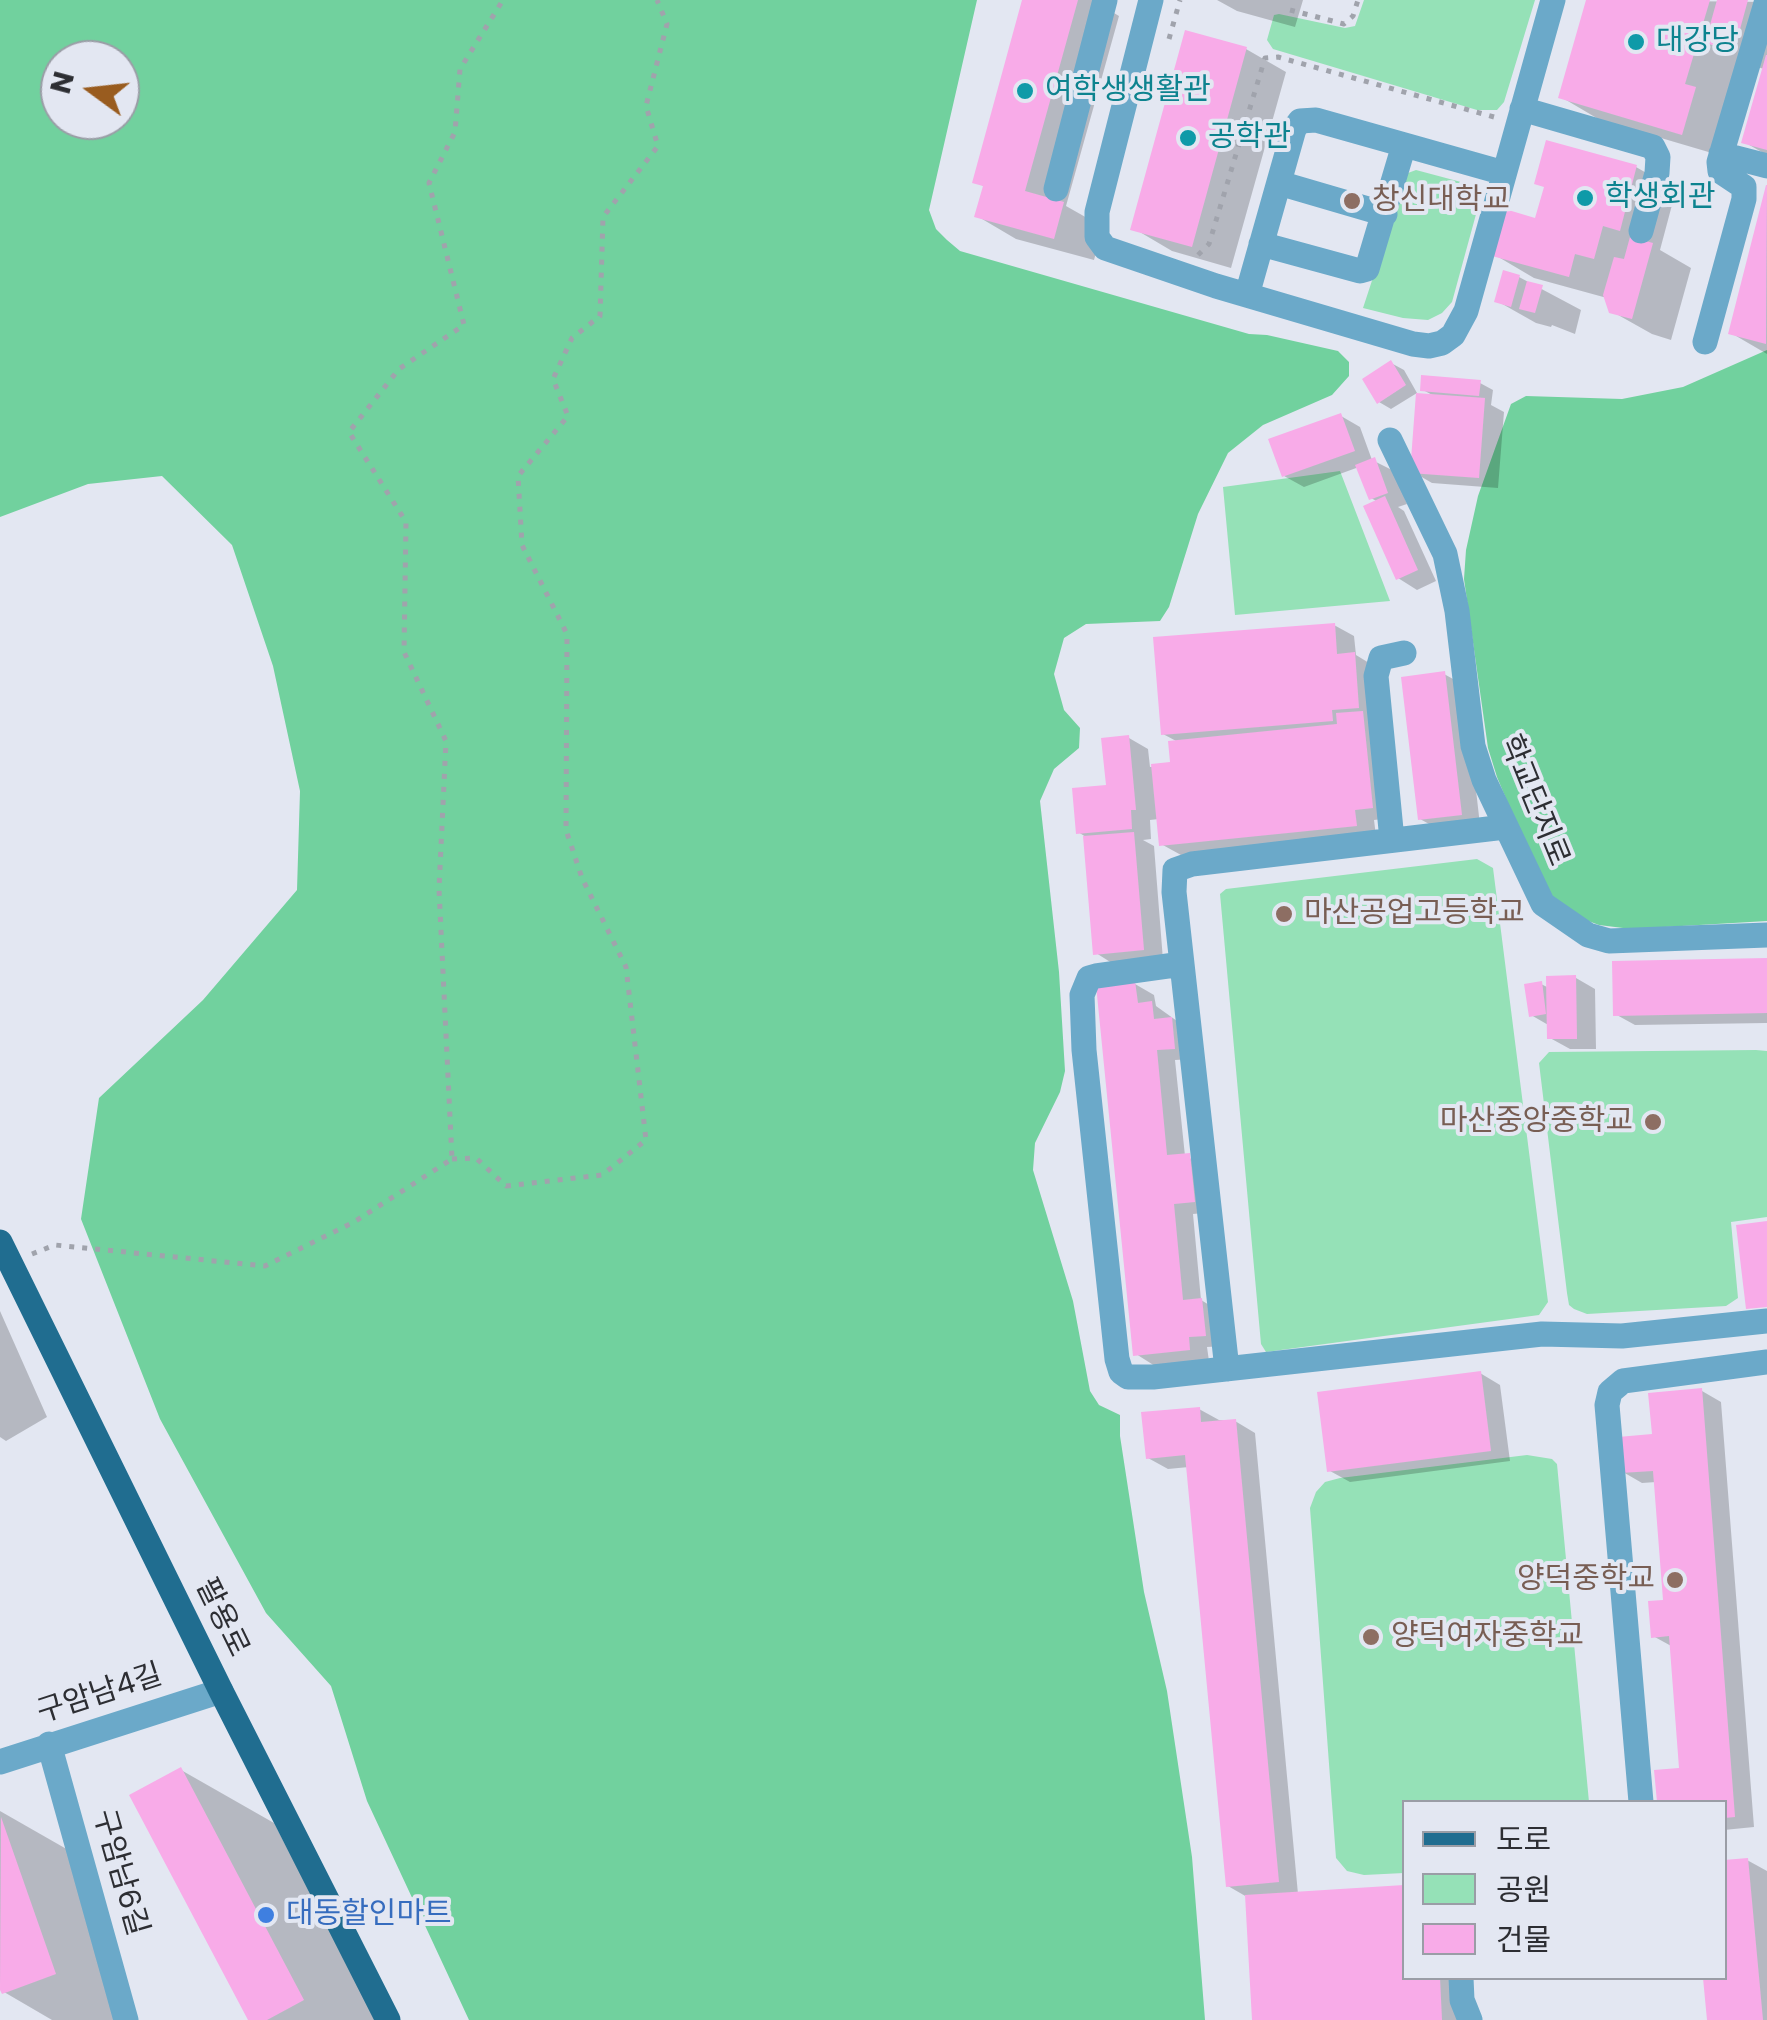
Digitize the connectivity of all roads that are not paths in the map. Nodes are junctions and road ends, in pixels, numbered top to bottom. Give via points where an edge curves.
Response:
1 (1105, 0) edge
2 (1151, 0) edge
3 (1553, 0) edge
4 (1767, 0) edge
5 (1512, 111) junction
6 (1404, 145) junction
7 (1721, 154) junction
8 (1767, 166) edge
9 (1504, 172) junction
10 (1279, 183) junction
11 (1056, 189) dead end
12 (1385, 214) junction
13 (1642, 231) dead end
14 (1262, 244) junction
15 (1247, 296) junction
16 (1705, 342) dead end
17 (1390, 440) dead end
18 (1404, 653) dead end
19 (1506, 827) junction
20 (1392, 840) junction
21 (1767, 935) edge
22 (1182, 964) junction
23 (6, 1252) edge
24 (1767, 1321) edge
25 (1767, 1362) edge
26 (1226, 1369) junction
27 (221, 1691) junction
28 (49, 1744) junction
29 (0, 1762) edge
30 (1641, 1800) edge
31 (1460, 1980) edge
32 (126, 2020) edge
33 (388, 2020) edge
34 (1470, 2020) edge

1 - 11 street
2 - 15 street via 1097,212 1097,237 1116,254
3 - 5 street
4 - 7 street
5 - 9 street
5 - 13 street via 1652,147 1656,174
6 - 9 street
6 - 10 street via 1308,118 1294,129
6 - 12 street
7 - 8 street
7 - 16 street via 1720,171 1744,187 1744,199
9 - 15 street via 1461,324 1442,344 1413,344
10 - 12 street
10 - 14 street
12 - 14 street via 1371,264 1360,271
14 - 15 street
17 - 19 street, 학교단지로 via 1445,554 1472,746
18 - 20 street via 1381,658 1376,676
19 - 20 street
19 - 21 street, 학교단지로 via 1544,904 1588,936 1629,942
20 - 22 street via 1175,870
22 - 26 street
22 - 26 street via 1089,978 1082,994 1117,1360 1121,1372 1137,1378
23 - 27 main road, 팔용로
24 - 26 street via 1622,1336 1542,1334
25 - 30 street via 1623,1381 1606,1405
27 - 28 street, 구암남4길
27 - 33 main road, 팔용로
28 - 29 street, 구암남4길
28 - 32 street, 구암남6길
31 - 34 street

